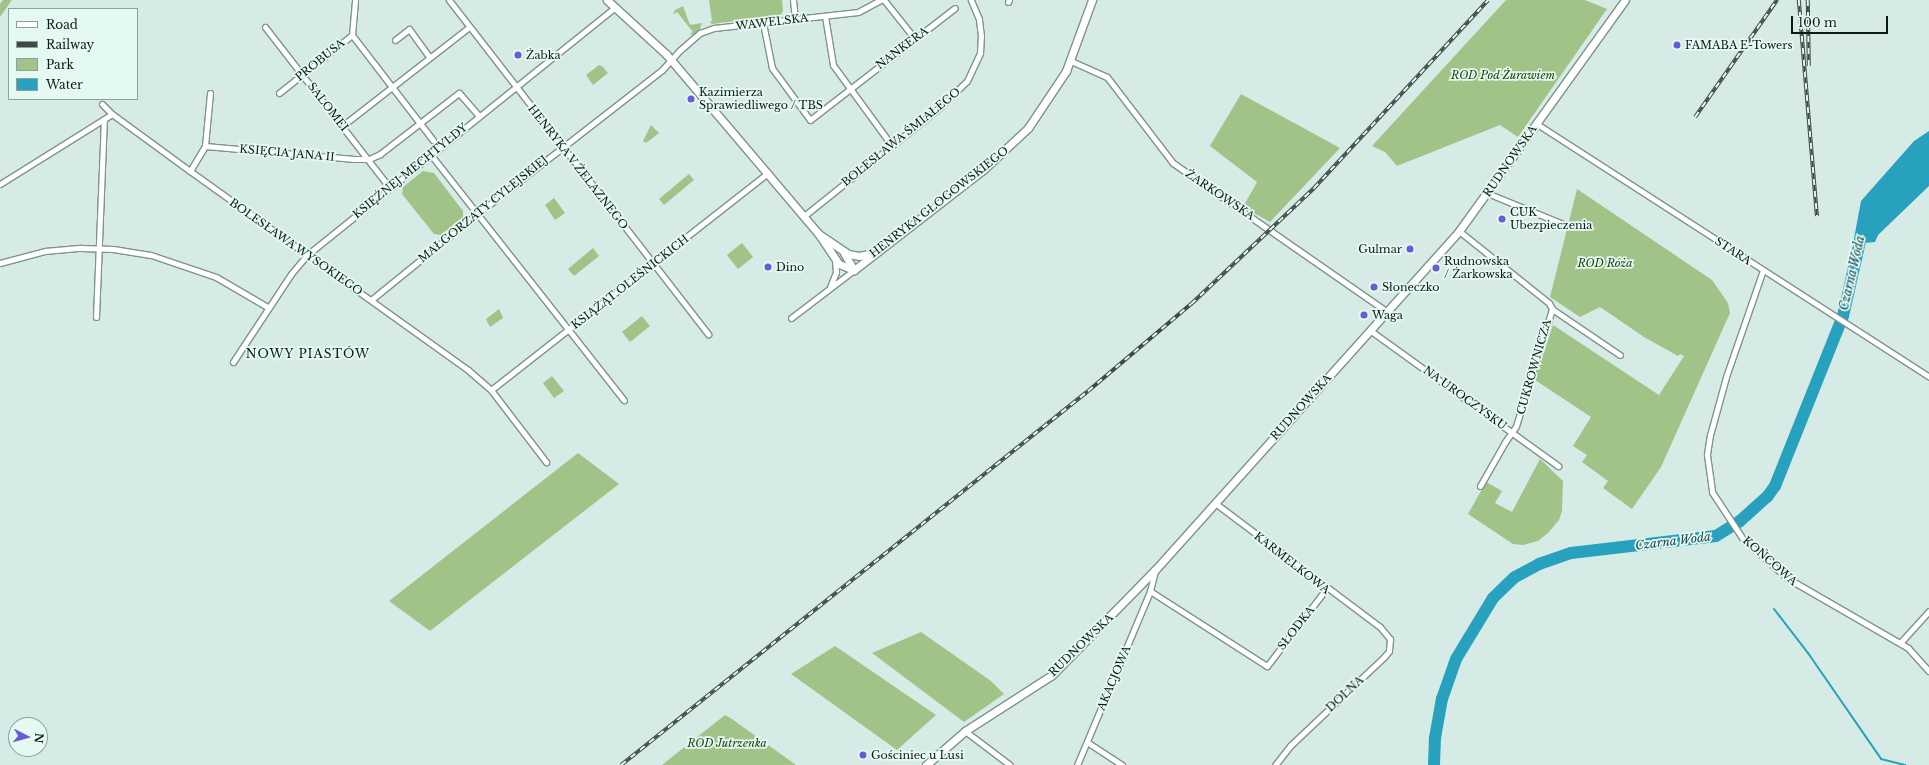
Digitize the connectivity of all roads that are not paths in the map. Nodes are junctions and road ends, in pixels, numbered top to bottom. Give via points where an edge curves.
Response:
1 (355, 0) edge
2 (448, 0) edge
3 (607, 0) edge
4 (793, 0) edge
5 (882, 0) edge
6 (972, 0) edge
7 (1092, 0) edge
8 (1625, 0) edge
9 (615, 6) junction
10 (955, 8) dead end
11 (825, 16) junction
12 (795, 19) junction
13 (763, 23) junction
14 (469, 26) junction
15 (265, 27) dead end
16 (352, 35) junction
17 (914, 39) junction
18 (395, 40) dead end
19 (429, 57) junction
20 (672, 60) junction
21 (1071, 61) junction
22 (302, 75) junction
23 (392, 86) junction
24 (514, 87) junction
25 (849, 89) junction
26 (210, 93) dead end
27 (279, 93) dead end
28 (102, 104) dead end
29 (112, 114) junction
30 (479, 116) junction
31 (104, 119) junction
32 (420, 124) junction
33 (1537, 124) junction
34 (342, 126) junction
35 (433, 140) dead end
36 (205, 146) junction
37 (892, 146) junction
38 (562, 147) junction
39 (431, 155) junction
40 (369, 159) junction
41 (190, 171) junction
42 (768, 173) junction
43 (0, 184) edge
44 (390, 188) junction
45 (1487, 193) junction
46 (476, 214) junction
47 (804, 216) junction
48 (1568, 226) dead end
49 (1459, 231) junction
50 (818, 233) junction
51 (100, 248) junction
52 (843, 252) junction
53 (875, 253) junction
54 (306, 256) junction
55 (835, 259) junction
56 (0, 263) edge
57 (653, 263) junction
58 (854, 270) junction
59 (1763, 270) junction
60 (828, 290) junction
61 (371, 300) junction
62 (269, 308) junction
63 (1552, 309) junction
64 (1387, 312) junction
65 (96, 317) dead end
66 (791, 318) dead end
67 (568, 330) junction
68 (1371, 331) junction
69 (708, 334) dead end
70 (1620, 355) dead end
71 (234, 362) dead end
72 (1929, 377) edge
73 (491, 390) junction
74 (624, 400) dead end
75 (1513, 432) junction
76 (546, 462) dead end
77 (1558, 466) dead end
78 (1480, 486) dead end
79 (1215, 503) junction
80 (1155, 570) junction
81 (1326, 589) junction
82 (1150, 591) junction
83 (1929, 611) edge
84 (1371, 620) joint
85 (1900, 643) junction
86 (1929, 671) edge
87 (965, 731) junction
88 (1087, 742) junction
89 (926, 765) edge
90 (1010, 765) edge
91 (1077, 765) edge
92 (1122, 765) edge
93 (1275, 765) edge

1 - 16 street, PROBUSA
2 - 14 street, HENRYKA V ŻELAZNEGO
3 - 9 main road
4 - 12 street
5 - 11 street, WAWELSKA via 865,10
5 - 17 street
6 - 37 street, BOLESŁAWA ŚMIAŁEGO via 982,36 980,53 974,69 956,94
7 - 21 main road, HENRYKA GŁOGOWSKIEGO
8 - 33 main road, RUDNOWSKA
9 - 20 main road
9 - 24 street, KSIĘŻNEJ MECHTYLDY
10 - 17 street, NANKERA
11 - 12 street, WAWELSKA
11 - 25 street via 833,65
12 - 13 street, WAWELSKA
13 - 20 street, WAWELSKA via 707,30 683,47
13 - 25 street, NANKERA via 772,68 810,120
14 - 19 street
14 - 24 street, HENRYKA V ŻELAZNEGO
15 - 22 street, SALOMEI
16 - 22 street, PROBUSA
16 - 23 street
17 - 25 street, NANKERA
18 - 19 street via 409,29
19 - 23 street
20 - 38 street, MAŁGORZATY CYLEJSKIEJ
20 - 42 main road
21 - 53 main road, HENRYKA GŁOGOWSKIEGO via 1043,109 1007,149
21 - 64 street, ŻARKOWSKA via 1107,77 1173,163
22 - 27 street, PROBUSA
22 - 34 street, SALOMEI
23 - 32 street
23 - 34 street
24 - 30 street, KSIĘŻNEJ MECHTYLDY
24 - 38 street, HENRYKA V ŻELAZNEGO
25 - 37 street
26 - 36 street
28 - 29 street, BOLESŁAWA WYSOKIEGO
29 - 31 street
29 - 41 street, BOLESŁAWA WYSOKIEGO
30 - 32 street via 460,93
30 - 39 street, KSIĘŻNEJ MECHTYLDY
31 - 43 street
31 - 51 street
32 - 35 street
32 - 40 street via 380,154
33 - 45 main road, RUDNOWSKA
33 - 59 street, STARA
34 - 40 street, SALOMEI
36 - 40 street, KSIĘCIA JANA II
36 - 41 street
37 - 47 street, BOLESŁAWA ŚMIAŁEGO
38 - 46 street, MAŁGORZATY CYLEJSKIEJ
38 - 57 street, HENRYKA V ŻELAZNEGO
39 - 44 street, KSIĘŻNEJ MECHTYLDY
39 - 46 street
40 - 44 street, SALOMEI
41 - 54 street, BOLESŁAWA WYSOKIEGO
42 - 47 main road
42 - 57 street, KSIĄŻĄT OLEŚNICKICH
44 - 54 street, KSIĘŻNEJ MECHTYLDY
45 - 48 street
45 - 49 main road, RUDNOWSKA
46 - 61 street, MAŁGORZATY CYLEJSKIEJ
46 - 67 street
47 - 50 main road
49 - 63 street via 1549,303
49 - 64 main road, RUDNOWSKA
50 - 52 main road
50 - 55 main road
51 - 56 street via 45,251
51 - 62 street via 151,255 181,263 231,285
51 - 65 street
52 - 53 main road via 859,256
52 - 58 main road
53 - 58 main road, HENRYKA GŁOGOWSKIEGO
54 - 61 street, BOLESŁAWA WYSOKIEGO
54 - 62 street, KSIĘŻNEJ MECHTYLDY
55 - 58 main road via 844,268
55 - 60 street via 835,277
57 - 67 street, KSIĄŻĄT OLEŚNICKICH
57 - 69 street, HENRYKA V ŻELAZNEGO
58 - 60 street, HENRYKA GŁOGOWSKIEGO
59 - 72 street, STARA
59 - 85 street, KOŃCOWA via 1726,378 1707,455 1712,492 1728,519 1750,547 1796,585
60 - 66 street, HENRYKA GŁOGOWSKIEGO
61 - 73 street, BOLESŁAWA WYSOKIEGO via 468,370
62 - 71 street, KSIĘŻNEJ MECHTYLDY
63 - 70 street
63 - 75 street, CUKROWNICZA via 1519,420
64 - 68 main road, RUDNOWSKA
67 - 73 street, KSIĄŻĄT OLEŚNICKICH
67 - 74 street
68 - 75 street, NA UROCZYSKU
68 - 79 main road, RUDNOWSKA
73 - 76 street, BOLESŁAWA WYSOKIEGO
75 - 77 street, NA UROCZYSKU
75 - 78 street, CUKROWNICZA
79 - 80 main road, RUDNOWSKA
79 - 81 street, KARMELKOWA
80 - 82 street, AKACJOWA
80 - 87 main road, RUDNOWSKA via 1058,670
81 - 82 street, SŁODKA via 1267,666
81 - 84 street, KARMELKOWA
82 - 88 street, AKACJOWA
83 - 85 street
84 - 93 street, DOLNA via 1387,635 1389,651 1290,746
85 - 86 street, KOŃCOWA
87 - 89 main road, RUDNOWSKA
87 - 90 street
88 - 91 street, AKACJOWA
88 - 92 street

